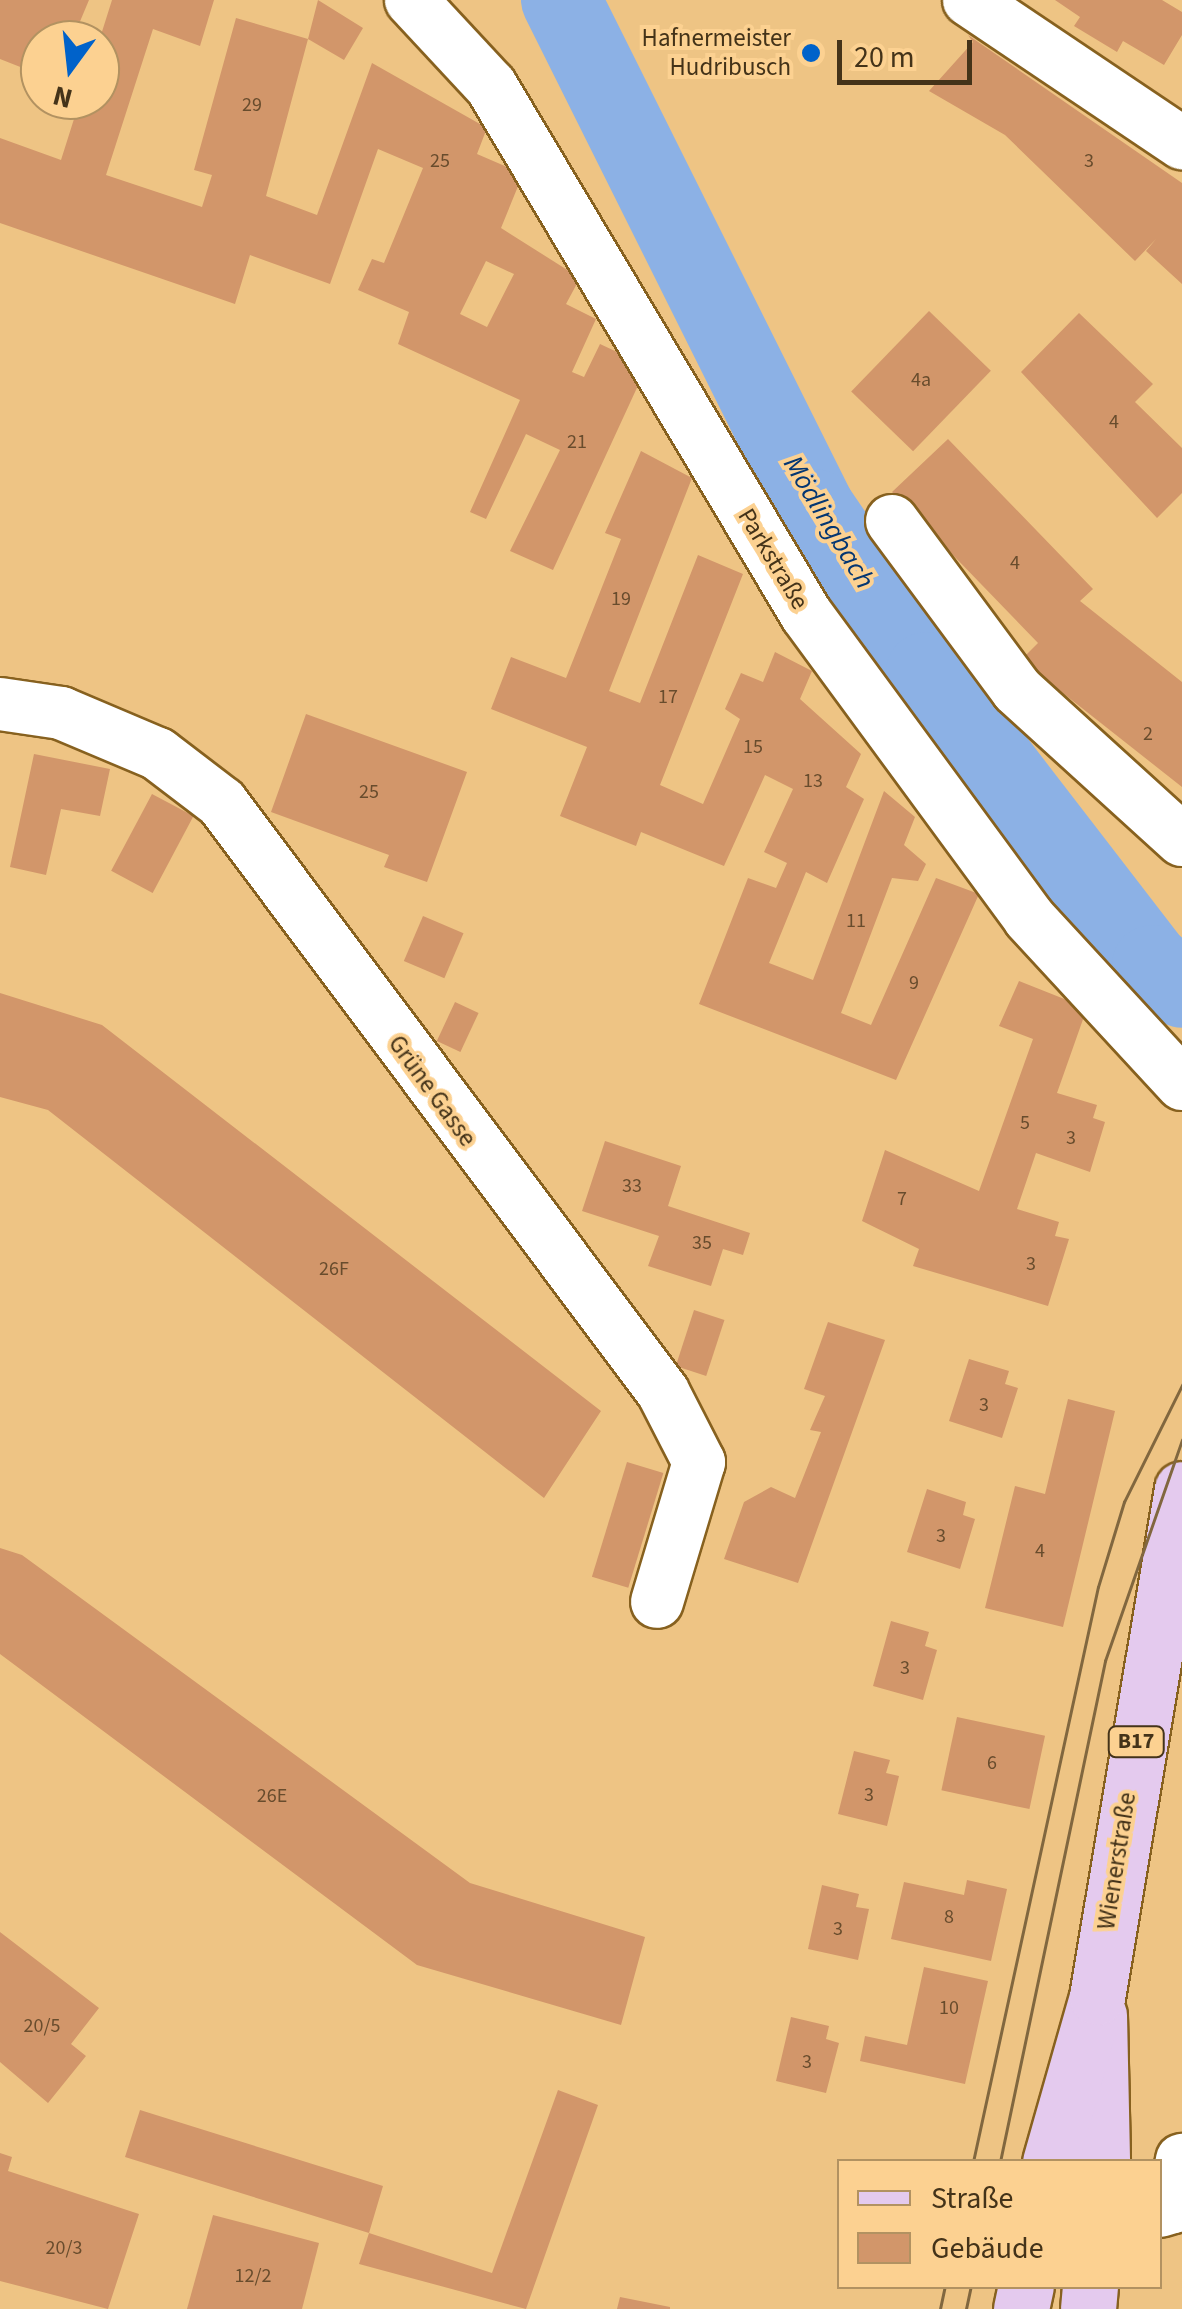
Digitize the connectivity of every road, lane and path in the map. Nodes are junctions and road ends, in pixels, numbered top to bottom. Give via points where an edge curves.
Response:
1 (411, 0) edge
2 (969, 0) edge
3 (1182, 143) edge
4 (892, 521) dead end
5 (0, 704) edge
6 (1182, 840) edge
7 (1182, 1084) edge
8 (1182, 1489) edge
9 (657, 1602) dead end
10 (1097, 1997) junction
11 (1051, 2159) edge
12 (1102, 2159) edge
13 (1182, 2160) edge
14 (1162, 2211) edge

1 - 7 street, Parkstraße via 491,86 806,614 1029,918
2 - 3 street
4 - 6 street via 1017,690
5 - 9 street, Grüne Gasse via 61,713 158,754 222,803 663,1392 700,1462
8 - 10 main road, Wienerstraße / B17
10 - 11 main road, Wienerstraße / B17
10 - 12 main road, Wienerstraße / B17 via 1107,2101
13 - 14 street via 1173,2207

